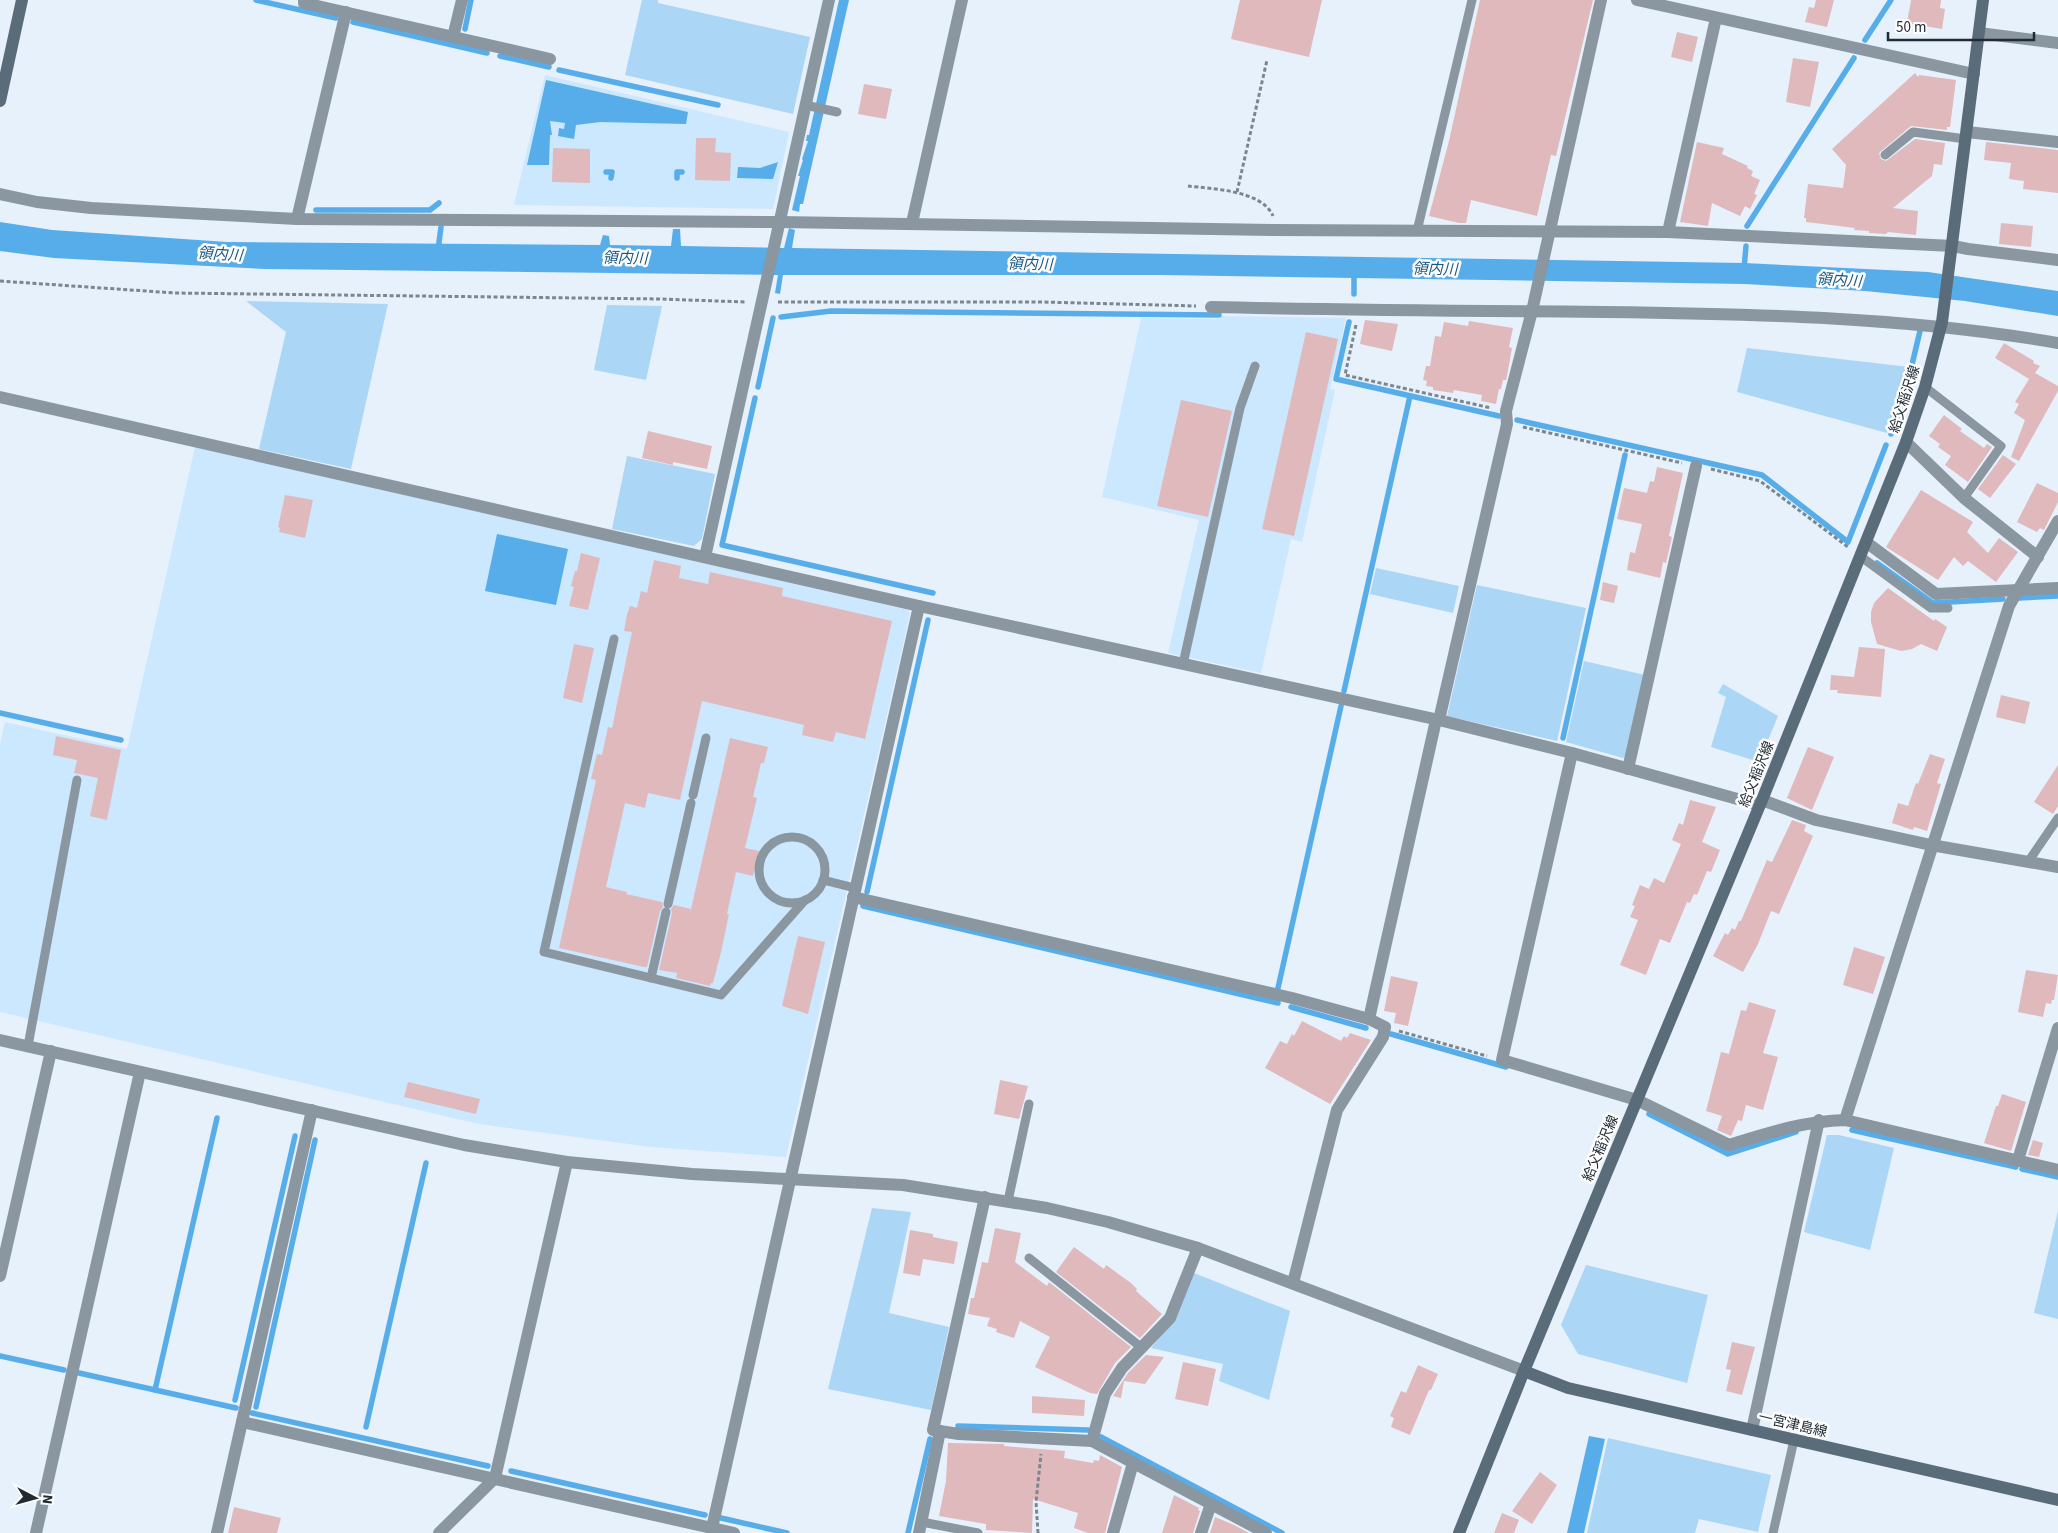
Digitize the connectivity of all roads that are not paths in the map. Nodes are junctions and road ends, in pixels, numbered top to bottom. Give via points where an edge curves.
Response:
1 (22, 0) edge
2 (304, 0) edge
3 (462, 0) edge
4 (829, 0) edge
5 (962, 0) edge
6 (1472, 0) edge
7 (1601, 0) edge
8 (1637, 0) edge
9 (1983, 0) edge
10 (346, 12) junction
11 (1716, 18) junction
12 (1979, 33) junction
13 (453, 37) junction
14 (2058, 43) edge
15 (550, 60) dead end
16 (1974, 74) junction
17 (0, 101) edge
18 (809, 106) junction
19 (836, 112) dead end
20 (1967, 136) junction
21 (2058, 142) edge
22 (1885, 155) dead end
23 (0, 194) edge
24 (296, 218) junction
25 (778, 223) junction
26 (912, 223) junction
27 (1417, 231) junction
28 (1668, 232) junction
29 (1548, 234) junction
30 (1952, 250) junction
31 (2058, 260) edge
32 (1211, 307) road end
33 (1532, 309) junction
34 (1941, 324) junction
35 (2058, 343) edge
36 (1255, 366) dead end
37 (1925, 387) junction
38 (0, 397) edge
39 (1906, 442) junction
40 (1696, 466) dead end
41 (1964, 498) junction
42 (2058, 521) edge
43 (1866, 542) junction
44 (1860, 556) junction
45 (705, 557) junction
46 (2038, 557) junction
47 (2058, 588) edge
48 (2019, 590) junction
49 (919, 606) junction
50 (1948, 608) dead end
51 (614, 639) dead end
52 (1183, 664) junction
53 (1437, 720) junction
54 (706, 738) dead end
55 (1572, 753) junction
56 (1628, 769) junction
57 (77, 780) dead end
58 (1761, 803) junction
59 (2058, 818) edge
60 (1931, 845) junction
61 (2028, 862) junction
62 (2058, 867) edge
63 (823, 880) junction
64 (854, 892) junction
65 (805, 900) junction
66 (651, 978) junction
67 (1369, 1019) junction
68 (2058, 1028) edge
69 (0, 1040) edge
70 (28, 1046) junction
71 (51, 1052) junction
72 (140, 1072) junction
73 (1637, 1100) junction
74 (1029, 1104) dead end
75 (312, 1110) junction
76 (1819, 1120) junction
77 (1845, 1120) junction
78 (2018, 1160) junction
79 (567, 1162) junction
80 (2058, 1170) edge
81 (789, 1178) junction
82 (985, 1197) junction
83 (1008, 1201) junction
84 (1198, 1248) junction
85 (1029, 1258) dead end
86 (0, 1276) edge
87 (1293, 1283) junction
88 (1142, 1348) junction
89 (1524, 1371) junction
90 (242, 1422) junction
91 (1752, 1430) junction
92 (940, 1431) junction
93 (1794, 1440) junction
94 (1092, 1441) junction
95 (1132, 1463) junction
96 (495, 1478) junction
97 (2058, 1500) edge
98 (1211, 1504) junction
99 (920, 1527) edge
100 (707, 1529) edge
101 (36, 1533) edge
102 (217, 1533) edge
103 (439, 1533) edge
104 (734, 1533) edge
105 (978, 1533) edge
106 (1113, 1533) edge
107 (1201, 1533) edge
108 (1266, 1533) edge
109 (1459, 1533) edge
110 (1773, 1533) edge

1 - 17 main road
2 - 10 street via 304,3
3 - 13 street
4 - 18 street
5 - 26 street
6 - 27 lane
7 - 29 street
8 - 11 street
9 - 12 main road, 給父稲沢線
10 - 13 street
10 - 24 street
11 - 16 street
11 - 28 street
12 - 14 street
12 - 16 main road, 給父稲沢線
13 - 15 street
16 - 20 main road, 給父稲沢線
18 - 19 lane
18 - 25 street
20 - 21 street
20 - 22 lane via 1913,132
20 - 30 main road, 給父稲沢線
23 - 24 street via 92,208
24 - 25 street
25 - 26 street
25 - 45 street
26 - 27 street
27 - 29 street
28 - 29 street
28 - 30 street
29 - 33 street
30 - 31 street
30 - 34 main road, 給父稲沢線
32 - 33 street
33 - 34 street
33 - 53 street via 1506,411 1508,424
34 - 35 street
34 - 37 main road, 給父稲沢線
36 - 52 lane via 1240,408
37 - 39 main road, 給父稲沢線
37 - 41 lane via 2001,446
38 - 45 street
39 - 41 street
39 - 43 main road, 給父稲沢線
40 - 56 street
41 - 46 street
42 - 46 street
43 - 44 main road, 給父稲沢線
43 - 48 street via 1936,594
44 - 50 lane via 1931,608
44 - 58 main road, 給父稲沢線
45 - 49 street
46 - 48 street
47 - 48 street
48 - 60 street via 2009,606
49 - 52 street
49 - 64 street
51 - 66 lane via 544,952
52 - 53 street
53 - 55 street
53 - 67 street
54 - 66 lane
55 - 56 street
55 - 73 street via 1502,1060
56 - 58 street
57 - 70 lane
58 - 60 street via 1816,820
58 - 73 main road, 給父稲沢線
59 - 61 lane
60 - 61 street
60 - 77 street
61 - 62 street
63 - 64 lane
63 - 65 lane via 813,895
63 - 65 lane via 824,861 806,840 788,838 771,845 761,860 759,870 764,887 770,895 787,903
64 - 67 street
64 - 81 street
65 - 66 lane via 721,995
67 - 87 street via 1385,1027 1383,1037 1337,1110
68 - 78 street
69 - 70 street
70 - 71 street
71 - 72 street
71 - 86 street
72 - 75 street
72 - 101 street
73 - 76 street via 1729,1145
73 - 89 main road, 給父稲沢線
74 - 83 lane
75 - 79 street via 464,1145
75 - 90 street
76 - 77 street
76 - 91 street
77 - 78 street
78 - 80 street
79 - 81 street via 692,1174
79 - 96 street
81 - 82 street via 903,1185
81 - 100 street
82 - 83 street
82 - 92 street via 933,1430
83 - 84 street via 1108,1222
84 - 87 street
84 - 88 street via 1170,1318
85 - 88 lane
87 - 89 street
88 - 94 street via 1122,1368 1105,1394
89 - 91 main road, 一宮津島線 via 1568,1388
89 - 109 main road, 給父稲沢線
90 - 96 street
90 - 102 street
91 - 93 main road, 一宮津島線
92 - 94 street
92 - 99 street
93 - 97 main road, 一宮津島線
93 - 110 lane
94 - 95 street
95 - 98 street
95 - 106 street
96 - 100 street
96 - 103 street
98 - 107 street
98 - 108 street
99 - 105 lane
100 - 104 street

